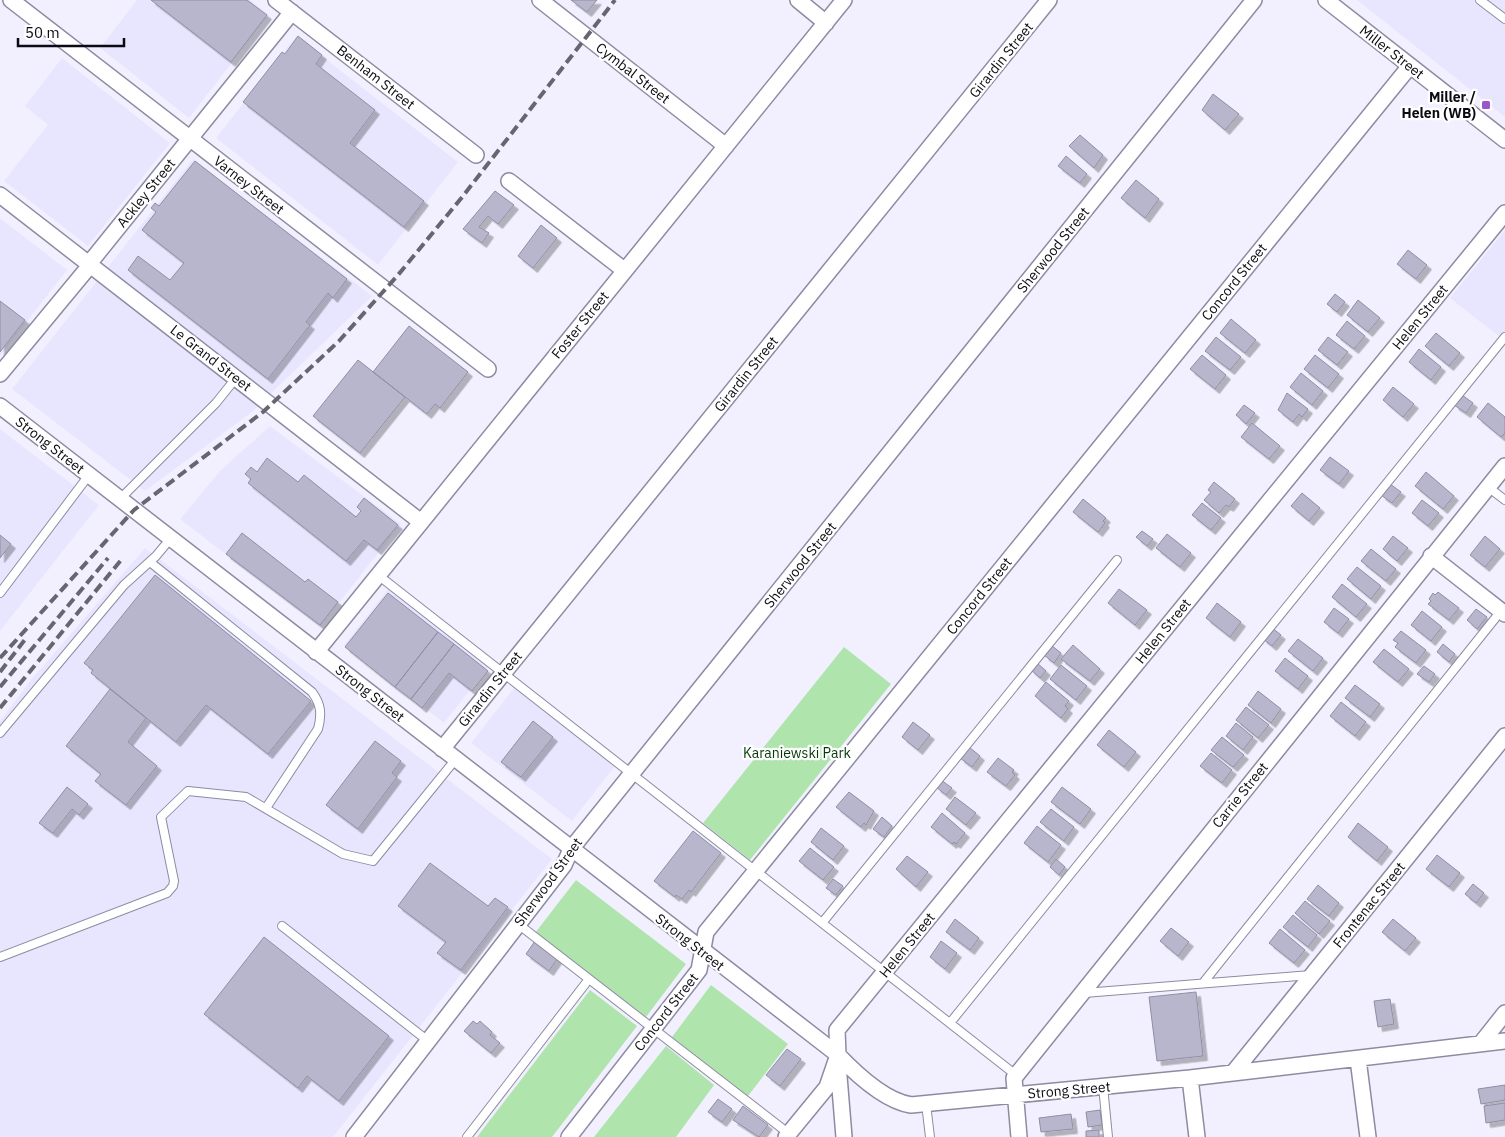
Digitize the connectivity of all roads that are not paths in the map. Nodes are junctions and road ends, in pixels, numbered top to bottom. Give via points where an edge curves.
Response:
1 (11, 0) edge
2 (276, 0) edge
3 (540, 0) edge
4 (798, 0) edge
5 (844, 0) edge
6 (1049, 0) edge
7 (1254, 0) edge
8 (1326, 0) edge
9 (1480, 0) edge
10 (1489, 3) edge
11 (292, 12) junction
12 (1505, 20) edge
13 (826, 23) junction
14 (1410, 66) junction
15 (190, 138) junction
16 (1505, 140) edge
17 (726, 146) junction
18 (476, 154) dead end
19 (509, 181) dead end
20 (0, 196) edge
21 (1505, 213) edge
22 (89, 265) junction
23 (624, 270) junction
24 (1505, 338) edge
25 (488, 369) dead end
26 (0, 374) edge
27 (236, 378) junction
28 (0, 406) edge
29 (1505, 466) edge
30 (89, 475) junction
31 (1488, 487) junction
32 (120, 499) junction
33 (1505, 500) edge
34 (421, 522) junction
35 (171, 538) junction
36 (1431, 556) junction
37 (1116, 560) dead end
38 (150, 562) junction
39 (378, 575) junction
40 (0, 593) edge
41 (1503, 613) edge
42 (316, 652) junction
43 (504, 673) junction
44 (0, 733) edge
45 (1505, 736) edge
46 (442, 749) junction
47 (456, 760) junction
48 (632, 774) junction
49 (266, 808) junction
50 (571, 850) junction
51 (755, 871) junction
52 (822, 923) junction
53 (518, 924) junction
54 (282, 926) dead end
55 (702, 951) junction
56 (0, 957) edge
57 (885, 972) junction
58 (1312, 974) junction
59 (589, 979) junction
60 (1203, 983) junction
61 (1082, 993) junction
62 (1505, 1014) edge
63 (950, 1023) junction
64 (653, 1028) junction
65 (1505, 1041) edge
66 (428, 1042) junction
67 (1482, 1042) junction
68 (838, 1055) junction
69 (1358, 1059) junction
70 (1232, 1073) junction
71 (1016, 1075) junction
72 (1190, 1078) junction
73 (1103, 1086) junction
74 (1015, 1095) junction
75 (926, 1104) junction
76 (787, 1135) edge
77 (354, 1137) edge
78 (467, 1137) edge
79 (569, 1137) edge
80 (844, 1137) edge
81 (930, 1137) edge
82 (1020, 1137) edge
83 (1108, 1137) edge
84 (1197, 1137) edge
85 (1368, 1137) edge

1 - 15 street, Varney Street
2 - 11 street, Benham Street
3 - 17 street, Cymbal Street
4 - 13 street
5 - 13 street, Foster Street
6 - 43 street, Girardin Street
7 - 48 street, Sherwood Street
8 - 14 street, Miller Street
9 - 10 lane
10 - 12 lane
11 - 15 street, Ackley Street
11 - 18 street, Benham Street
13 - 17 street, Foster Street
14 - 16 street, Miller Street
14 - 51 street, Concord Street
15 - 22 street, Ackley Street
15 - 25 street, Varney Street
17 - 23 street, Foster Street
19 - 23 street
20 - 22 street, Le Grand Street
21 - 57 street, Helen Street
22 - 26 street, Ackley Street
22 - 27 street, Le Grand Street
23 - 34 street, Foster Street
24 - 63 lane
27 - 32 lane via 216,403
27 - 34 street, Le Grand Street
28 - 30 street, Strong Street
29 - 31 street, Carrie Street
30 - 32 street, Strong Street
30 - 40 lane
31 - 33 lane
31 - 36 street, Carrie Street
32 - 35 street, Strong Street
34 - 39 street, Foster Street
35 - 38 lane
35 - 42 street, Strong Street
36 - 41 street
36 - 61 street, Carrie Street
37 - 52 lane
38 - 44 lane via 124,585
38 - 49 lane via 312,692 320,702 318,729
39 - 42 street, Foster Street
39 - 43 lane
41 - 60 lane
42 - 46 street, Strong Street
43 - 46 street, Girardin Street
43 - 48 lane
45 - 58 street, Frontenac Street
46 - 47 street, Strong Street
47 - 49 lane via 373,861 342,854
47 - 50 street, Strong Street
48 - 50 street, Sherwood Street
48 - 51 lane
49 - 56 lane via 246,797 188,791 161,817 174,881 167,893
50 - 53 street, Sherwood Street via 564,865
50 - 55 street, Strong Street
51 - 52 lane
51 - 55 street, Concord Street via 706,932
52 - 57 lane
53 - 59 lane
53 - 66 street, Sherwood Street
54 - 66 lane
55 - 64 street, Concord Street via 699,970
55 - 68 street, Strong Street
57 - 63 lane
57 - 68 street, Helen Street via 837,1030
58 - 60 lane
58 - 70 street, Frontenac Street
59 - 64 lane
59 - 78 lane
60 - 61 lane
61 - 71 street, Carrie Street
62 - 67 street
63 - 71 lane
64 - 76 lane
64 - 79 street, Concord Street
65 - 67 street, Strong Street
66 - 77 street, Sherwood Street
67 - 69 street, Strong Street
68 - 75 street, Strong Street via 901,1104
68 - 76 street via 827,1087
68 - 80 street, Helen Street
69 - 70 street, Strong Street
69 - 85 street
70 - 72 street, Strong Street
71 - 74 street
72 - 73 street, Strong Street
72 - 84 street
73 - 74 street, Strong Street
73 - 83 lane
74 - 75 street, Strong Street
74 - 82 street
75 - 81 lane

